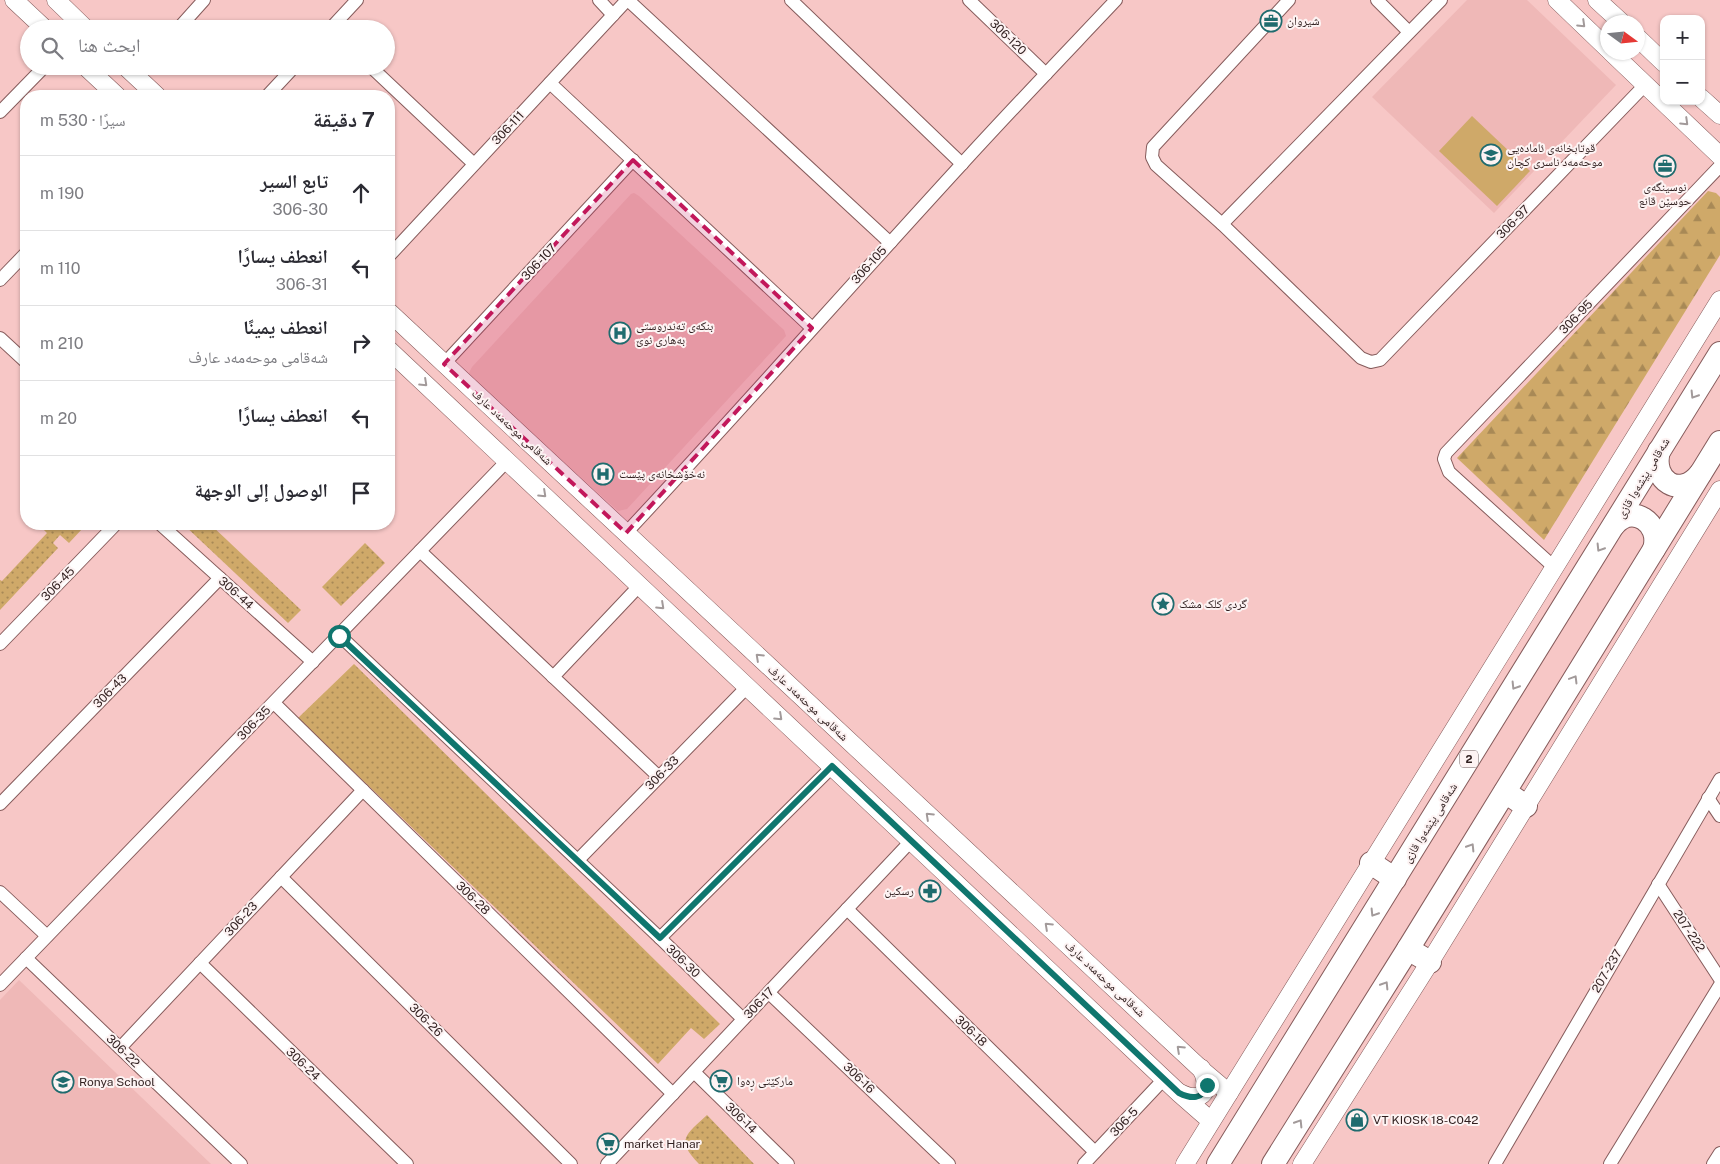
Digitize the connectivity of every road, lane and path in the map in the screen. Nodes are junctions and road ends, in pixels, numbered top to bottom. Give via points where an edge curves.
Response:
1 (14, 0) edge
2 (56, 0) edge
3 (204, 0) edge
4 (357, 0) edge
5 (599, 0) edge
6 (628, 0) edge
7 (791, 0) edge
8 (969, 0) edge
9 (1116, 0) edge
10 (1288, 0) edge
11 (1377, 0) edge
12 (1441, 0) edge
13 (1557, 0) edge
14 (1601, 1) edge
15 (613, 15) junction
16 (1614, 15) edge
17 (35, 20) edge
18 (77, 20) edge
19 (186, 20) edge
20 (339, 20) edge
21 (1409, 32) junction
22 (1600, 41) edge
23 (1645, 44) edge
24 (1620, 60) edge
25 (1662, 60) edge
26 (1046, 74) junction
27 (36, 75) edge
28 (94, 75) edge
29 (140, 75) edge
30 (287, 75) edge
31 (380, 75) edge
32 (550, 83) junction
33 (1646, 85) junction
34 (22, 90) edge
35 (110, 90) edge
36 (152, 90) edge
37 (273, 90) edge
38 (20, 92) edge
39 (1705, 102) edge
40 (0, 112) edge
41 (1720, 115) edge
42 (1720, 156) edge
43 (633, 160) junction
44 (474, 164) junction
45 (962, 164) junction
46 (1720, 166) edge
47 (1222, 224) junction
48 (891, 242) junction
49 (395, 250) edge
50 (20, 259) edge
51 (0, 280) edge
52 (1720, 300) edge
53 (395, 318) edge
54 (812, 328) junction
55 (0, 338) edge
56 (1720, 353) edge
57 (20, 356) edge
58 (395, 356) edge
59 (444, 364) junction
60 (1720, 442) edge
61 (1659, 451) junction
62 (507, 461) junction
63 (1700, 474) junction
64 (1720, 490) edge
65 (1614, 525) junction
66 (110, 530) edge
67 (167, 530) edge
68 (626, 533) junction
69 (1654, 549) junction
70 (420, 551) junction
71 (1554, 567) junction
72 (220, 578) junction
73 (640, 586) junction
74 (339, 636) junction
75 (2, 637) edge
76 (313, 662) junction
77 (553, 677) junction
78 (747, 687) junction
79 (274, 703) junction
80 (832, 766) junction
81 (659, 777) junction
82 (1720, 779) edge
83 (363, 790) junction
84 (1505, 792) junction
85 (1708, 798) junction
86 (0, 804) edge
87 (1526, 806) junction
88 (1720, 816) edge
89 (911, 841) junction
90 (578, 860) junction
91 (1371, 863) junction
92 (281, 877) junction
93 (1395, 879) junction
94 (1658, 884) junction
95 (0, 892) edge
96 (847, 909) junction
97 (47, 936) junction
98 (660, 938) junction
99 (1408, 949) junction
100 (26, 958) junction
101 (1430, 962) junction
102 (200, 963) junction
103 (1720, 979) edge
104 (0, 985) edge
105 (1720, 985) edge
106 (769, 993) junction
107 (744, 1019) junction
108 (120, 1048) junction
109 (1201, 1068) junction
110 (694, 1072) junction
111 (1164, 1079) junction
112 (1179, 1093) junction
113 (1229, 1093) junction
114 (674, 1094) junction
115 (1212, 1121) junction
116 (1095, 1152) junction
117 (1720, 1153) edge
118 (241, 1164) edge
119 (407, 1164) edge
120 (571, 1164) edge
121 (608, 1164) edge
122 (788, 1164) edge
123 (949, 1164) edge
124 (1084, 1164) edge
125 (1185, 1164) edge
126 (1218, 1164) edge
127 (1273, 1164) edge
128 (1302, 1164) edge
129 (1495, 1164) edge
130 (1610, 1164) edge
131 (1713, 1164) edge

1 - 17 street
2 - 18 street
3 - 19 street
4 - 20 street
5 - 15 street
6 - 15 street, 306-111
6 - 48 street
7 - 45 street
8 - 26 street, 306-120
9 - 26 street, 306-105
10 - 47 street via 1153,147 1152,157 1156,165
11 - 21 street
12 - 21 street
13 -> 22 street
14 - 16 street
15 - 32 street, 306-111
21 - 47 street
23 - 25 street
24 - 33 street
26 - 45 street, 306-105
27 - 34 street
28 - 35 street
29 - 36 street
30 - 37 street
31 - 44 street
32 - 43 street
32 - 44 street, 306-111
33 -> 42 street
33 - 47 street, 306-97 via 1380,360 1371,362 1361,358
38 - 40 street
39 - 41 street
43 - 54 street
43 - 59 street, 306-107
44 - 49 street, 306-111
45 - 48 street, 306-105
46 - 71 street, 306-95 via 1446,453 1444,459 1449,472
48 - 54 street, 306-105
50 - 51 street
52 - 71 street
53 - 59 street, شەقامی موحەمەد عارف
54 - 68 street, 306-105
55 - 57 street
56 -> 61 highway, شەقامی پێشەوا قازی / 2
58 -> 62 street
59 - 68 street, شەقامی موحەمەد عارف
60 - 63 highway
61 - 63 highway via 1658,471 1668,483 1687,485
61 - 65 highway, شەقامی پێشەوا قازی / 2
62 - 70 street, 306-35
62 -> 73 street
63 - 69 highway
64 - 87 street
65 - 69 highway via 1629,516 1644,519 1655,534
65 -> 93 highway, شەقامی پێشەوا قازی / 2
66 - 75 street, 306-45
67 - 72 street, 306-44
109 -> 68 street, شەقامی موحەمەد عارف
84 -> 69 highway
70 - 74 street, 306-35
70 - 77 street
71 - 91 street
72 - 76 street, 306-44
72 - 86 street, 306-43
73 - 77 street
73 -> 78 street
74 - 76 street, 306-35
74 - 90 street, 306-30
76 - 79 street, 306-35
77 - 81 street
78 -> 80 street
78 - 81 street, 306-33
79 - 83 street, 306-28
79 - 97 street, 306-35
80 - 89 street
80 - 98 street
81 - 90 street, 306-33
82 - 85 street, 207-237
83 - 92 street, 306-23
83 - 114 street, 306-28
84 - 87 highway
99 -> 84 highway
85 - 88 street
85 - 94 street, 207-237
87 - 101 street
89 - 96 street, 306-17
89 - 111 street
90 - 98 street, 306-30
91 - 93 highway
91 - 113 street
92 - 102 street, 306-23
92 - 120 street, 306-26
93 -> 126 highway, شەقامی پێشەوا قازی / 2
94 - 103 street, 207-222
94 - 129 street, 207-237
95 - 97 street
96 - 106 street, 306-17
96 - 116 street, 306-18
97 - 100 street, 306-35
98 - 107 street, 306-30
99 - 101 highway
127 -> 99 highway
100 - 104 street, 306-35
100 - 108 street, 306-22
101 - 128 street
102 - 108 street, 306-23
102 - 119 street, 306-24
105 - 130 street
106 - 107 street, 306-17
106 - 123 street, 306-16
107 - 110 street, 306-17
108 - 118 street, 306-22
109 - 112 street via 1207,1085 1204,1092 1193,1098
109 - 113 street, شەقامی موحەمەد عارف
110 - 114 street, 306-17
110 - 122 street, 306-14
111 - 112 street
111 - 116 street, 306-5
112 - 115 street
113 - 115 street
114 - 121 street, 306-17
115 - 125 street
116 - 124 street, 306-5
117 - 131 street

